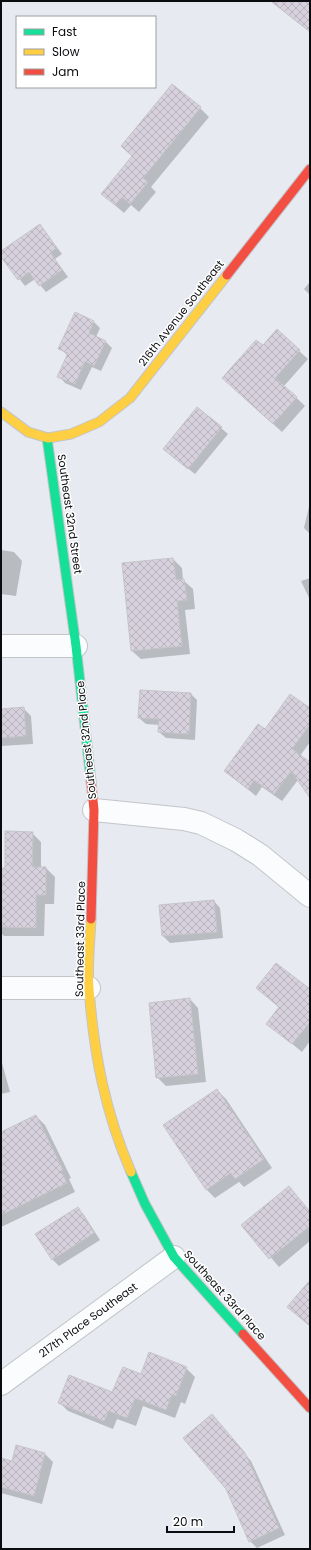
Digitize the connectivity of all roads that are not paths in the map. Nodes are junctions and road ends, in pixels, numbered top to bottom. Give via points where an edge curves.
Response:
1 (310, 169) edge
2 (1, 412) edge
3 (47, 438) junction
4 (1, 646) edge
5 (76, 646) junction
6 (94, 810) junction
7 (310, 896) edge
8 (1, 988) edge
9 (89, 988) junction
10 (174, 1257) junction
11 (1, 1384) edge
12 (310, 1408) edge

1 - 3 street, 216th Avenue Southeast via 130,398 112,415 95,426
2 - 3 street via 25,430
3 - 5 street, Southeast 32nd Street
4 - 5 street
5 - 6 street, Southeast 32nd Place
6 - 7 street, Southeast 32nd Place via 201,823 260,855
6 - 9 street, Southeast 33rd Place
8 - 9 street
9 - 10 street, Southeast 33rd Place via 99,1069 108,1107 123,1153 145,1204
10 - 11 street, 217th Place Southeast
10 - 12 street, Southeast 33rd Place

